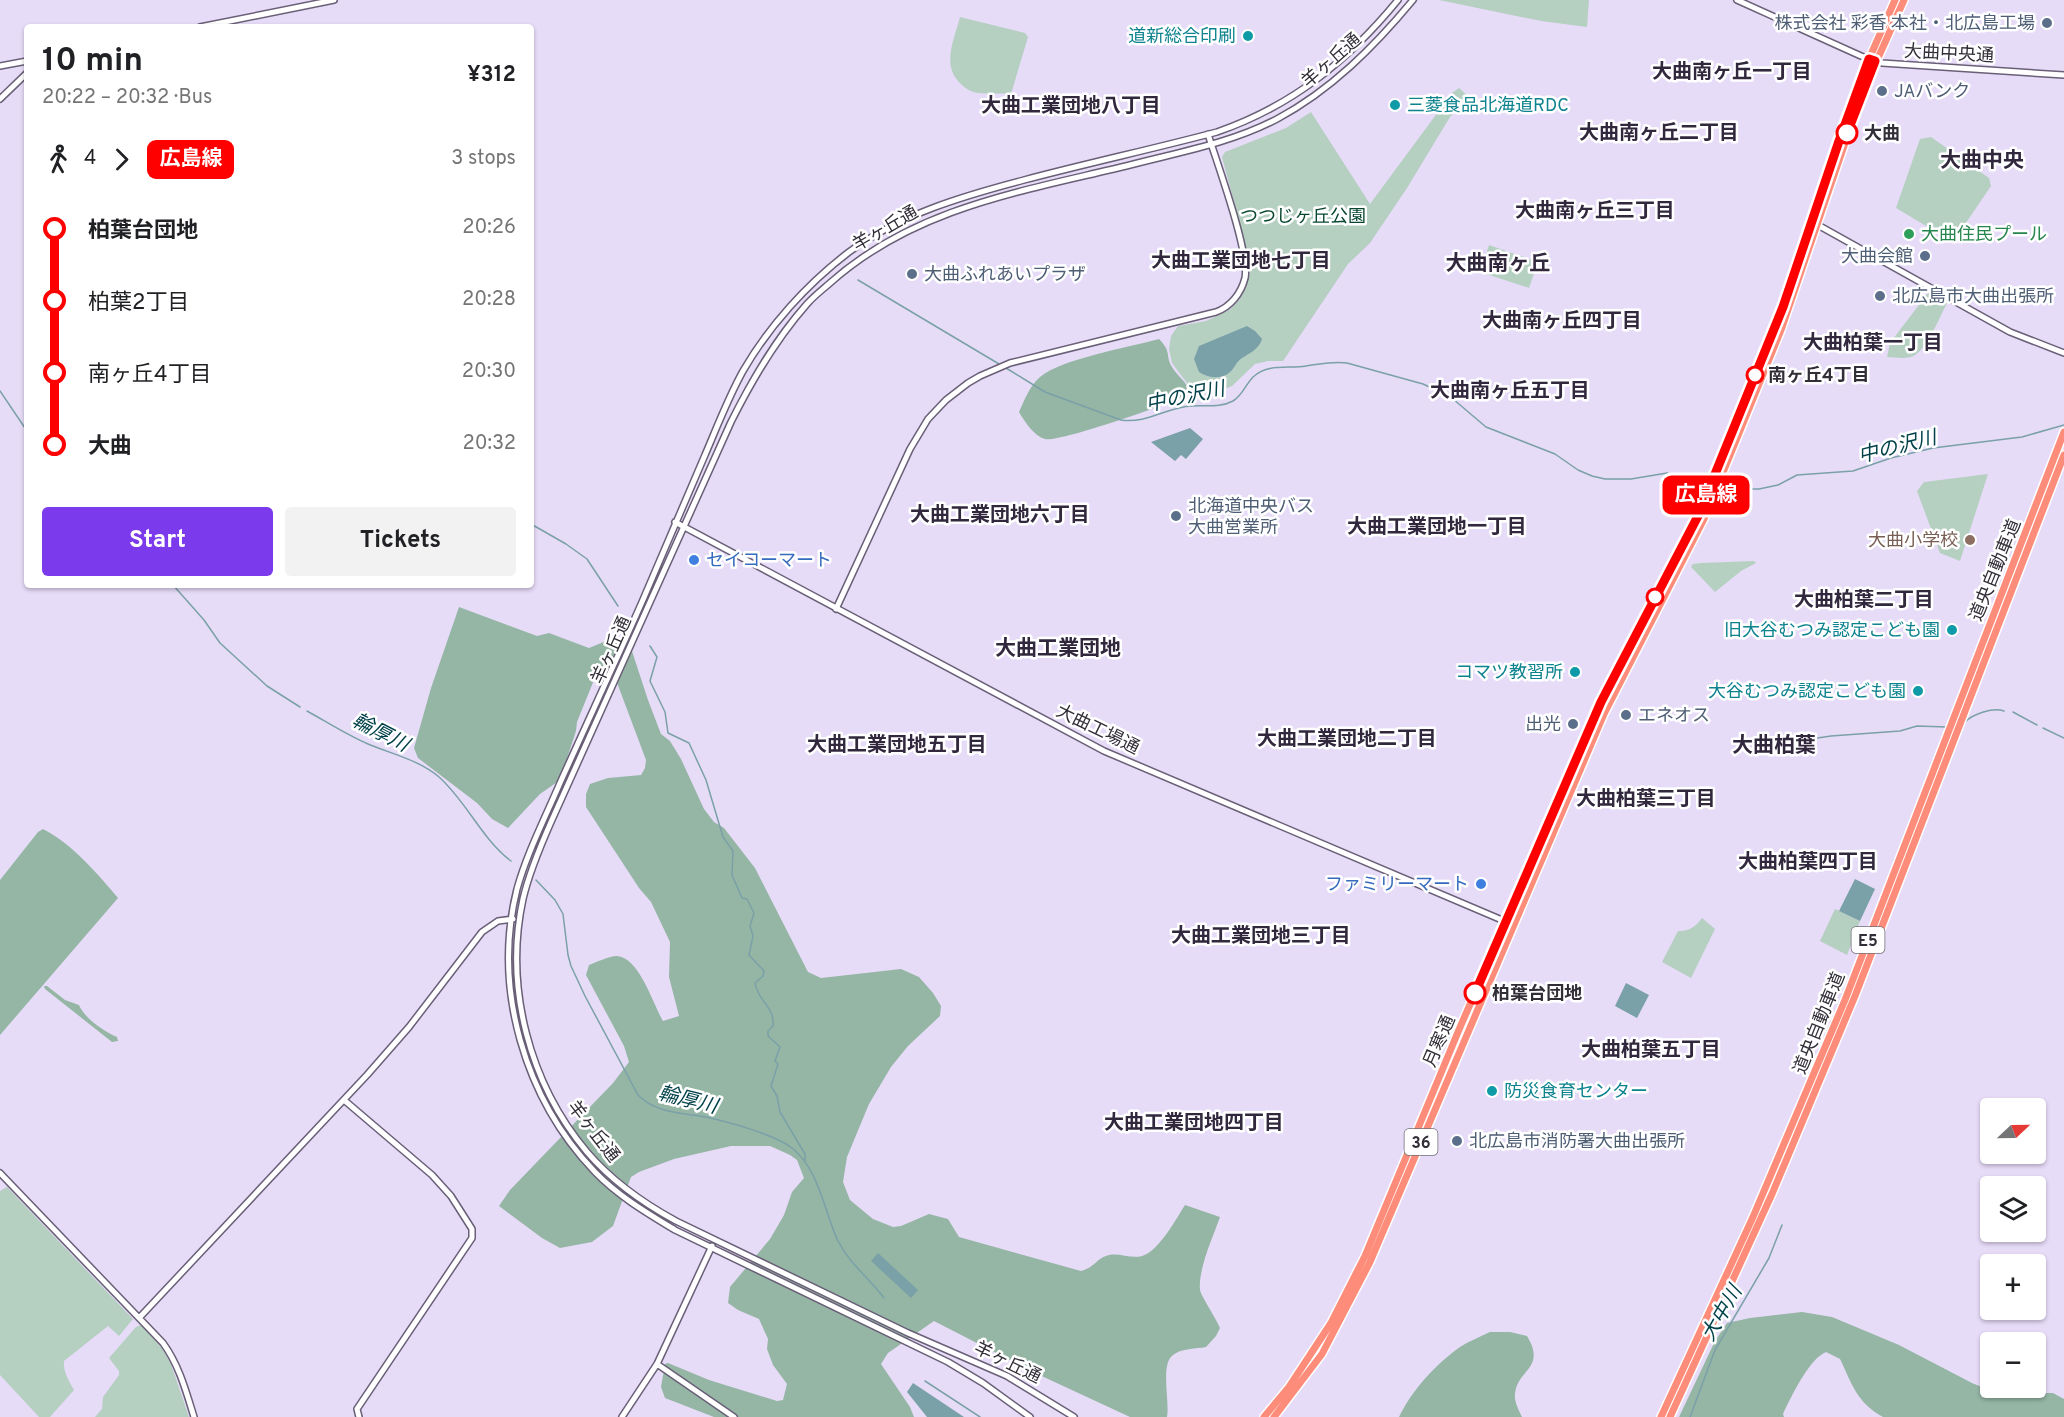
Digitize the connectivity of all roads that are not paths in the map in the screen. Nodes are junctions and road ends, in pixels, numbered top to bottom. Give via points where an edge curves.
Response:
1 (334, 0) edge
2 (1398, 0) edge
3 (1413, 0) edge
4 (1737, 0) edge
5 (1895, 0) edge
6 (1904, 0) edge
7 (215, 24) edge
8 (1872, 60) junction
9 (24, 62) edge
10 (0, 66) edge
11 (2064, 75) edge
12 (24, 76) edge
13 (0, 99) edge
14 (1208, 134) junction
15 (1211, 144) junction
16 (1814, 223) junction
17 (2064, 353) edge
18 (2064, 432) edge
19 (2060, 456) edge
20 (675, 522) junction
21 (685, 527) junction
22 (836, 609) junction
23 (520, 918) junction
24 (512, 919) junction
25 (1510, 923) junction
26 (344, 1100) junction
27 (0, 1173) edge
28 (715, 1240) junction
29 (711, 1248) junction
30 (140, 1317) junction
31 (657, 1364) junction
32 (194, 1417) edge
33 (359, 1417) edge
34 (622, 1417) edge
35 (734, 1417) edge
36 (1030, 1417) edge
37 (1074, 1417) edge
38 (1264, 1417) edge
39 (1275, 1417) edge
40 (1661, 1417) edge
41 (1670, 1417) edge

1 - 7 main road
2 - 14 main road, 羊ヶ丘通 via 1310,86 1256,117
3 - 15 main road, 羊ヶ丘通 via 1348,69 1313,97 1264,125
4 - 8 main road, 大曲中央通
5 - 8 highway, 月寒通 / 36
6 - 8 highway, 月寒通 / 36
8 - 11 main road, 大曲中央通 via 1893,65
8 - 16 highway, 月寒通 / 36
9 - 10 main road
12 - 13 main road
14 - 15 main road
14 - 20 main road, 羊ヶ丘通 via 960,198 902,220 851,251 798,298 743,371
15 - 21 main road, 羊ヶ丘通 via 978,203 920,224 859,259 808,303 776,343 731,422
15 - 22 main road via 1243,250 1245,279 1237,296 1216,312 1010,363 980,376 946,400 928,419 910,449
16 - 17 main road via 2010,332
16 - 25 highway, 月寒通 / 36 via 1781,330 1704,519 1604,714
18 - 19 highway, 道央自動車道 / E5
19 - 40 highway, 道央自動車道 / E5 via 1845,1000 1768,1185
19 - 41 highway, 道央自動車道 / E5 via 1855,996 1772,1194
20 - 21 main road, 大曲工場通
20 - 24 main road, 羊ヶ丘通 via 526,860
21 - 22 main road, 大曲工場通
21 - 23 main road, 羊ヶ丘通 via 538,851
22 - 25 main road, 大曲工場通 via 1104,751
23 - 24 main road
23 - 28 main road, 羊ヶ丘通 via 518,983 525,1030 535,1064 558,1111 587,1152 611,1176 659,1212
24 - 26 main road via 498,921 482,932 409,1027
24 - 29 main road, 羊ヶ丘通 via 510,985 518,1029 528,1066 558,1126 598,1175 641,1210
25 - 38 highway, 月寒通 / 36 via 1365,1256 1326,1331
25 - 39 highway, 月寒通 / 36 via 1370,1262 1322,1354
26 - 30 main road
26 - 33 main road via 441,1185 473,1233 357,1409
27 - 30 main road
28 - 29 main road
28 - 37 main road, 羊ヶ丘通 via 1007,1376
29 - 31 main road
29 - 36 main road, 羊ヶ丘通 via 948,1362
30 - 32 main road via 170,1353
31 - 34 main road
31 - 35 main road

